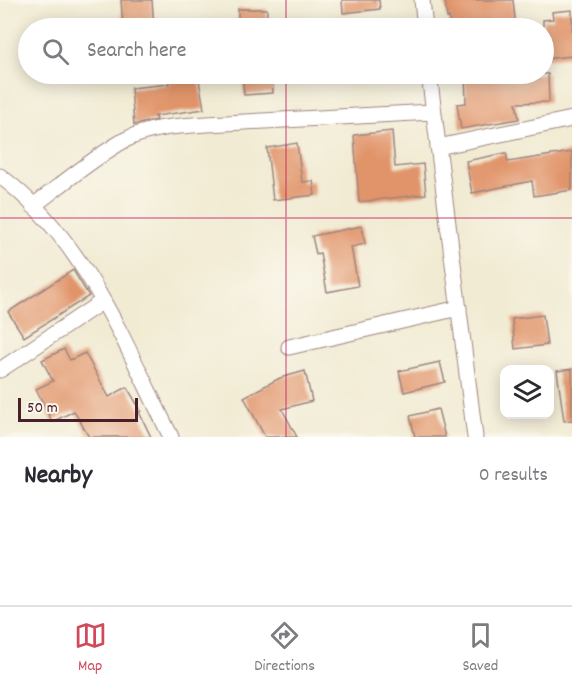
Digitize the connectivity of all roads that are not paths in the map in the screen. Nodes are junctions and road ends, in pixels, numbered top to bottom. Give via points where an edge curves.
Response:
1 (422, 0) edge
2 (424, 18) edge
3 (430, 84) edge
4 (433, 112) junction
5 (572, 119) edge
6 (438, 147) junction
7 (0, 176) edge
8 (33, 206) junction
9 (104, 301) junction
10 (459, 308) junction
11 (289, 347) dead end
12 (0, 370) edge
13 (171, 437) edge
14 (475, 437) edge

1 - 2 street
3 - 4 street
4 - 6 street
4 - 8 street via 171,127 126,140
5 - 6 street
6 - 10 street
7 - 8 street
8 - 9 street via 61,235
9 - 12 street
9 - 13 street
10 - 11 street
10 - 14 street

